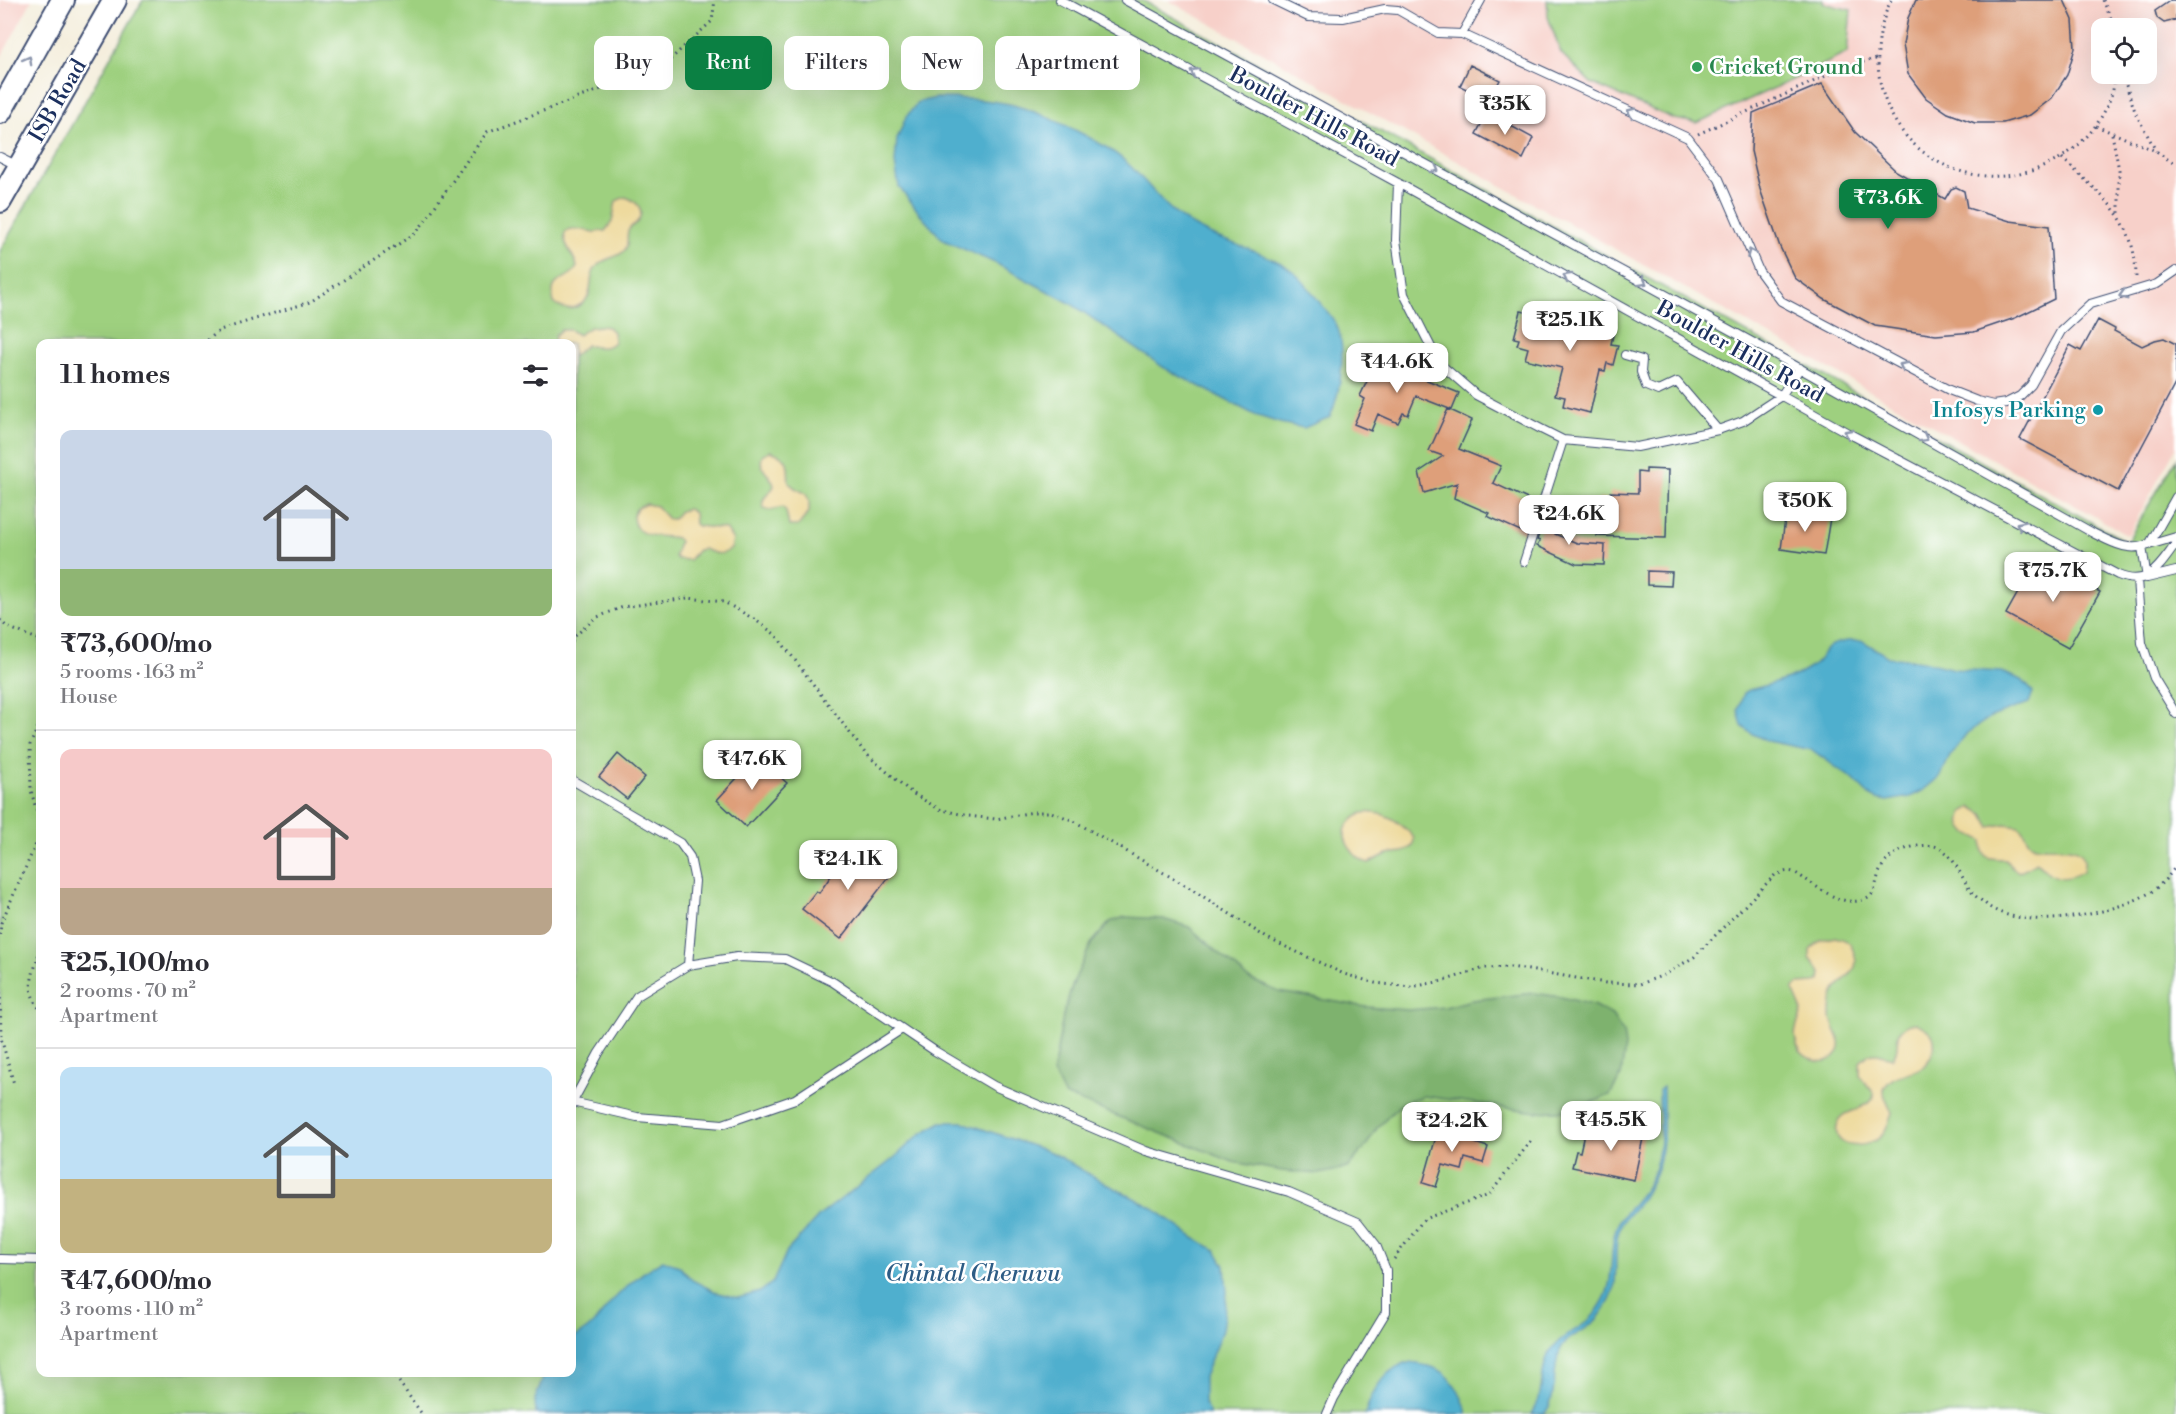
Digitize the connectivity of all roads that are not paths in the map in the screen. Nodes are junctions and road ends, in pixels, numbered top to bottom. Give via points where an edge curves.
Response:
1 (63, 0) edge
2 (115, 0) edge
3 (1060, 0) edge
4 (1125, 0) edge
5 (1272, 0) edge
6 (1481, 0) edge
7 (1462, 34) junction
8 (6, 90) edge
9 (0, 111) edge
10 (0, 157) edge
11 (20, 167) junction
12 (1398, 183) junction
13 (0, 201) edge
14 (2176, 271) edge
15 (1625, 355) dead end
16 (1800, 368) junction
17 (1780, 396) junction
18 (1718, 430) junction
19 (1563, 440) junction
20 (2176, 496) edge
21 (2176, 537) edge
22 (2176, 544) edge
23 (2142, 547) junction
24 (1524, 562) dead end
25 (2176, 571) edge
26 (2146, 578) junction
27 (2137, 580) junction
28 (2176, 714) edge
29 (576, 782) edge
30 (688, 965) junction
31 (902, 1029) junction
32 (576, 1096) edge
33 (576, 1104) edge
34 (0, 1259) edge
35 (36, 1260) edge
36 (1327, 1414) edge

8 -> 1 main road, ISB Road
2 - 11 main road, ISB Road
12 -> 3 lane, Boulder Hills Road
4 -> 16 lane, Boulder Hills Road
5 - 7 lane via 1308,17 1343,18 1398,10 1438,33
6 - 7 lane
14 -> 7 lane via 2157,285 2090,304 2061,331 2031,385 2020,396 1993,405 1977,400 1948,390 1781,302 1759,271 1719,179 1688,138
8 - 9 main road, ISB Road
10 - 11 lane
11 - 13 main road, ISB Road
17 -> 12 lane, Boulder Hills Road
12 - 19 lane via 1396,240 1404,294 1439,363 1476,395
15 - 18 lane via 1642,360 1646,386 1658,392 1677,382
16 - 17 lane
16 -> 23 lane, Boulder Hills Road via 2093,533 2131,548
17 - 18 lane via 1743,421
27 -> 17 lane, Boulder Hills Road via 2118,575 2058,545
18 - 19 lane via 1637,447
19 - 24 lane
20 - 23 lane via 2150,543
21 - 23 lane
22 - 26 lane
23 - 26 lane
25 - 26 lane
26 - 27 lane
27 - 28 lane via 2142,643 2154,678
29 - 30 lane via 680,843 690,857 696,881
30 - 31 lane via 737,957 785,958 833,982
30 - 32 lane via 637,996
31 - 33 lane via 795,1099 723,1124 637,1117
31 - 36 lane via 994,1086 1146,1151 1289,1192 1358,1222 1376,1245 1386,1270 1386,1312
34 - 35 lane

